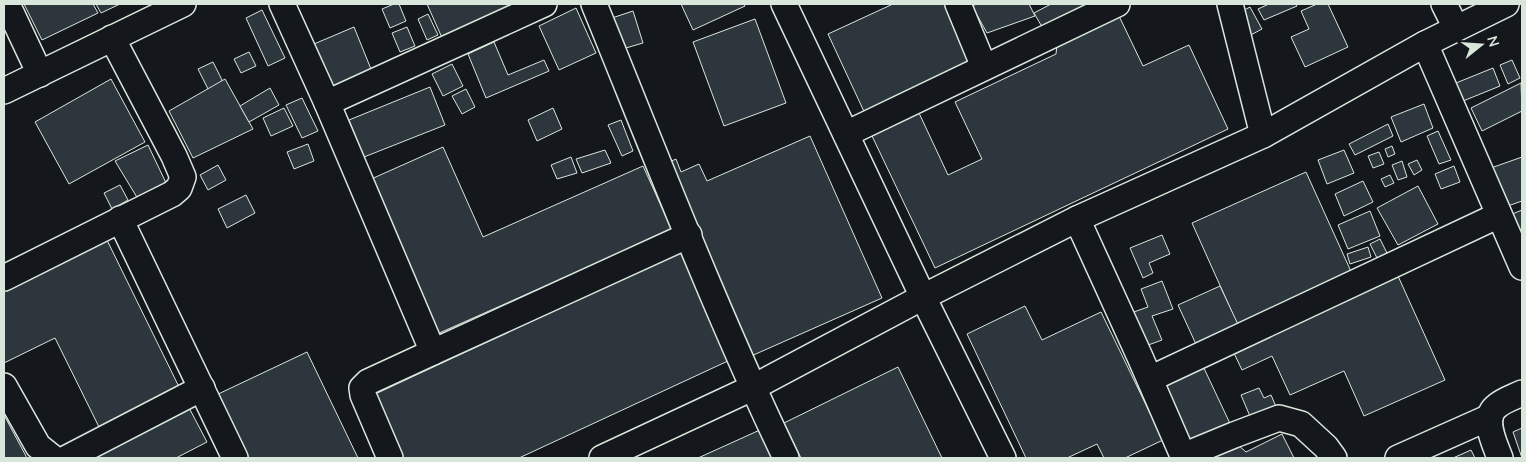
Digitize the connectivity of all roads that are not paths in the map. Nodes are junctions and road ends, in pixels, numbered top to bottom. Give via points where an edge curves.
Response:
1 (7, 4) edge
2 (183, 4) edge
3 (282, 4) edge
4 (544, 4) edge
5 (594, 4) edge
6 (784, 4) edge
7 (958, 4) edge
8 (1117, 4) edge
9 (1230, 4) edge
10 (1444, 4) edge
11 (1506, 4) edge
12 (1456, 28) junction
13 (112, 38) junction
14 (1425, 44) junction
15 (984, 67) junction
16 (40, 74) junction
17 (4, 91) edge
18 (327, 103) junction
19 (846, 134) junction
20 (1263, 135) junction
21 (1499, 215) junction
22 (120, 219) junction
23 (1077, 219) junction
24 (689, 235) junction
25 (1522, 267) edge
26 (4, 278) edge
27 (923, 297) junction
28 (433, 352) junction
29 (1150, 379) junction
30 (4, 386) edge
31 (202, 388) junction
32 (752, 388) junction
33 (1522, 393) edge
34 (1490, 417) junction
35 (1184, 457) edge
36 (53, 458) edge
37 (67, 458) edge
38 (235, 458) edge
39 (390, 458) edge
40 (602, 458) edge
41 (786, 458) edge
42 (1003, 458) edge
43 (1334, 458) edge
44 (1398, 458) edge
45 (1500, 458) edge

1 - 16 street
2 - 13 street
3 - 18 street
4 - 18 street
5 - 24 street
6 - 19 street
7 - 15 street
8 - 15 street
9 - 20 street
10 - 12 street
11 - 12 street
12 - 14 street
13 - 16 street
13 - 22 street via 183,177 179,188 172,194
14 - 20 street
14 - 21 street
15 - 19 street
16 - 17 street
18 - 28 street
19 - 27 street
20 - 23 street
21 - 25 street
21 - 29 street
22 - 26 street
22 - 31 street
23 - 27 street
23 - 29 street
24 - 28 street
24 - 32 street
27 - 32 street
27 - 42 street
28 - 39 street via 368,382 362,388
29 - 35 street
30 - 36 street via 38,446
31 - 37 street
31 - 38 street
32 - 40 street
32 - 41 street
33 - 34 street via 1496,406
34 - 44 street
34 - 45 street via 1490,431
35 - 43 street via 1279,418 1301,424

